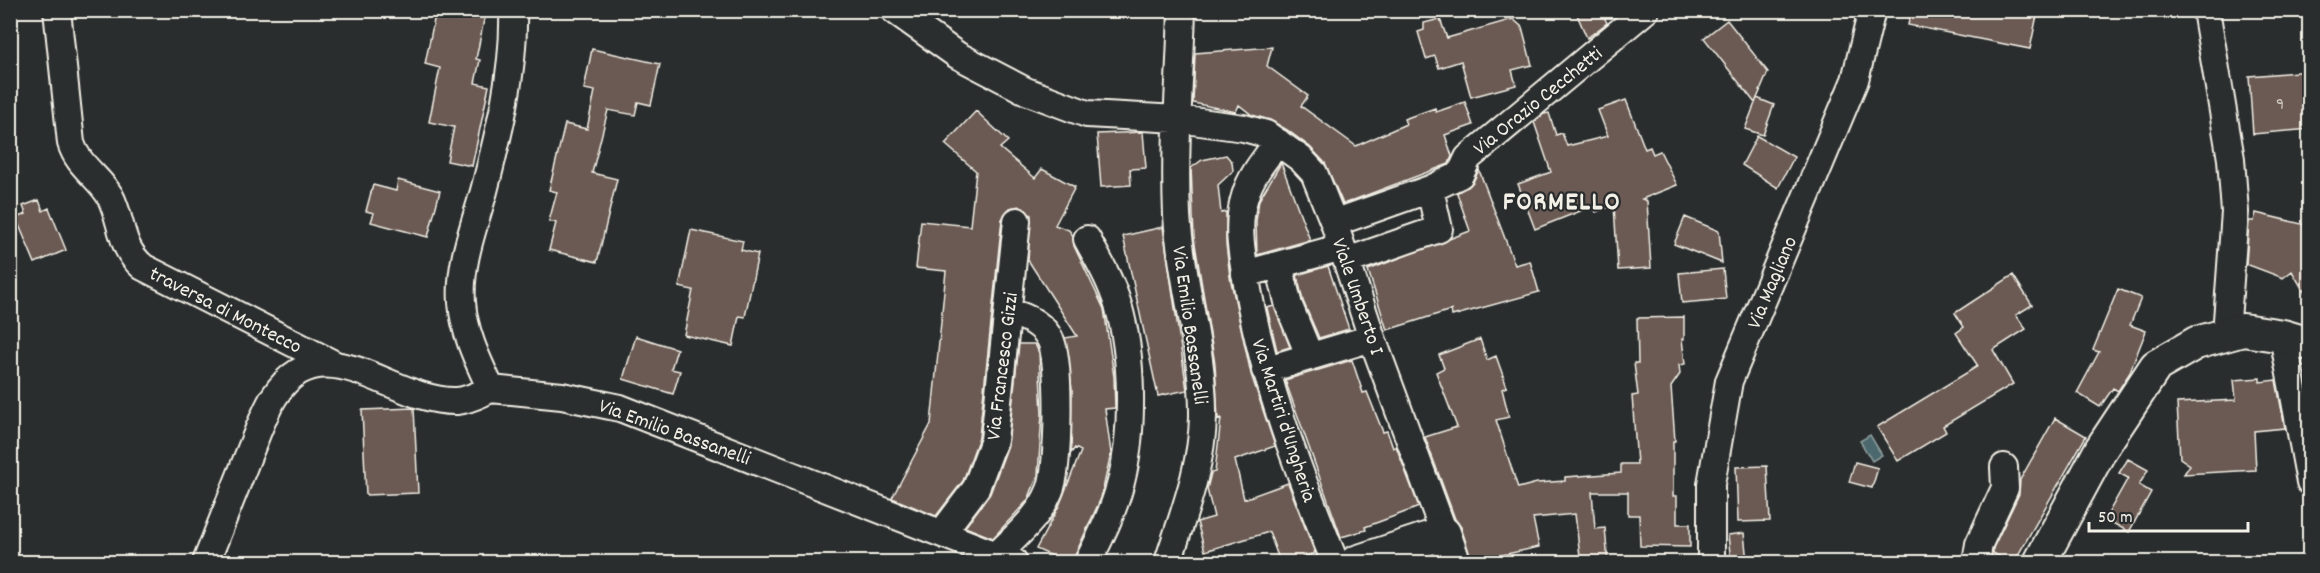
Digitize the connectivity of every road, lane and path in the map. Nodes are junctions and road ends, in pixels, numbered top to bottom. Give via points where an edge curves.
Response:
1 (57, 10) edge
2 (513, 10) edge
3 (894, 10) edge
4 (1182, 10) edge
5 (1646, 10) edge
6 (1872, 10) edge
7 (2206, 10) edge
8 (1178, 119) junction
9 (1278, 142) junction
10 (1430, 189) junction
11 (1017, 221) dead end
12 (1334, 223) junction
13 (1087, 239) dead end
14 (1345, 254) junction
15 (1279, 265) junction
16 (1245, 274) junction
17 (1009, 312) junction
18 (2226, 334) junction
19 (1372, 338) junction
20 (2296, 340) edge
21 (1310, 357) junction
22 (334, 364) junction
23 (1265, 370) junction
24 (491, 389) junction
25 (2004, 467) dead end
26 (2310, 482) edge
27 (942, 533) junction
28 (1444, 533) junction
29 (1006, 558) edge
30 (206, 562) edge
31 (1088, 562) edge
32 (1168, 562) edge
33 (1335, 562) edge
34 (1356, 562) edge
35 (1454, 562) edge
36 (1711, 562) edge
37 (1976, 562) edge
38 (2040, 562) edge

1 - 22 street, traversa di Montecco via 71,143 78,160 109,195 130,254 143,267
2 - 24 street via 508,80 462,288 467,332
3 - 8 street, Viale Umberto I via 957,55 1026,91 1087,114
4 - 8 street, Via Emilio Bassanelli
5 - 10 street, Via Orazio Cecchetti via 1468,158 1460,175
6 - 36 street, Via Magliano via 1855,80 1730,381 1711,484
7 - 18 street via 2231,159 2235,212
8 - 9 street, Viale Umberto I via 1244,128
8 - 32 street, Via Emilio Bassanelli via 1179,239 1203,417 1196,466
9 - 12 street, Viale Umberto I via 1290,148 1314,172
9 - 16 street, Via Martiri d'Ungheria via 1252,177 1244,196 1240,235
10 - 12 street, Via Orazio Cecchetti
10 - 14 street via 1439,229
11 - 17 street, Via Francesco Gizzi
12 - 14 street, Viale Umberto I
13 - 31 street via 1108,277 1120,315 1129,417 1120,485
14 - 15 street
14 - 19 street, Viale Umberto I
15 - 16 street
15 - 21 street via 1289,306
16 - 23 street, Via Martiri d'Ungheria
17 - 27 street, Via Francesco Gizzi via 990,454 976,488
17 - 29 street via 1035,322 1054,346 1056,461 1051,489 1041,509
18 - 20 street via 2243,330
18 - 38 street via 2196,343 2156,366 2101,449
19 - 21 street
19 - 28 street, Viale Umberto I
20 - 26 street
21 - 23 street
22 - 24 street, traversa di Montecco via 437,400 470,399
22 - 30 street via 300,372 273,398
23 - 33 street, Via Martiri d'Ungheria via 1296,464
24 - 27 street, Via Emilio Bassanelli via 562,396 620,408
25 - 37 street via 2005,488 1979,544
27 - 29 street, Via Emilio Bassanelli
28 - 34 street
28 - 35 street, Viale Umberto I

